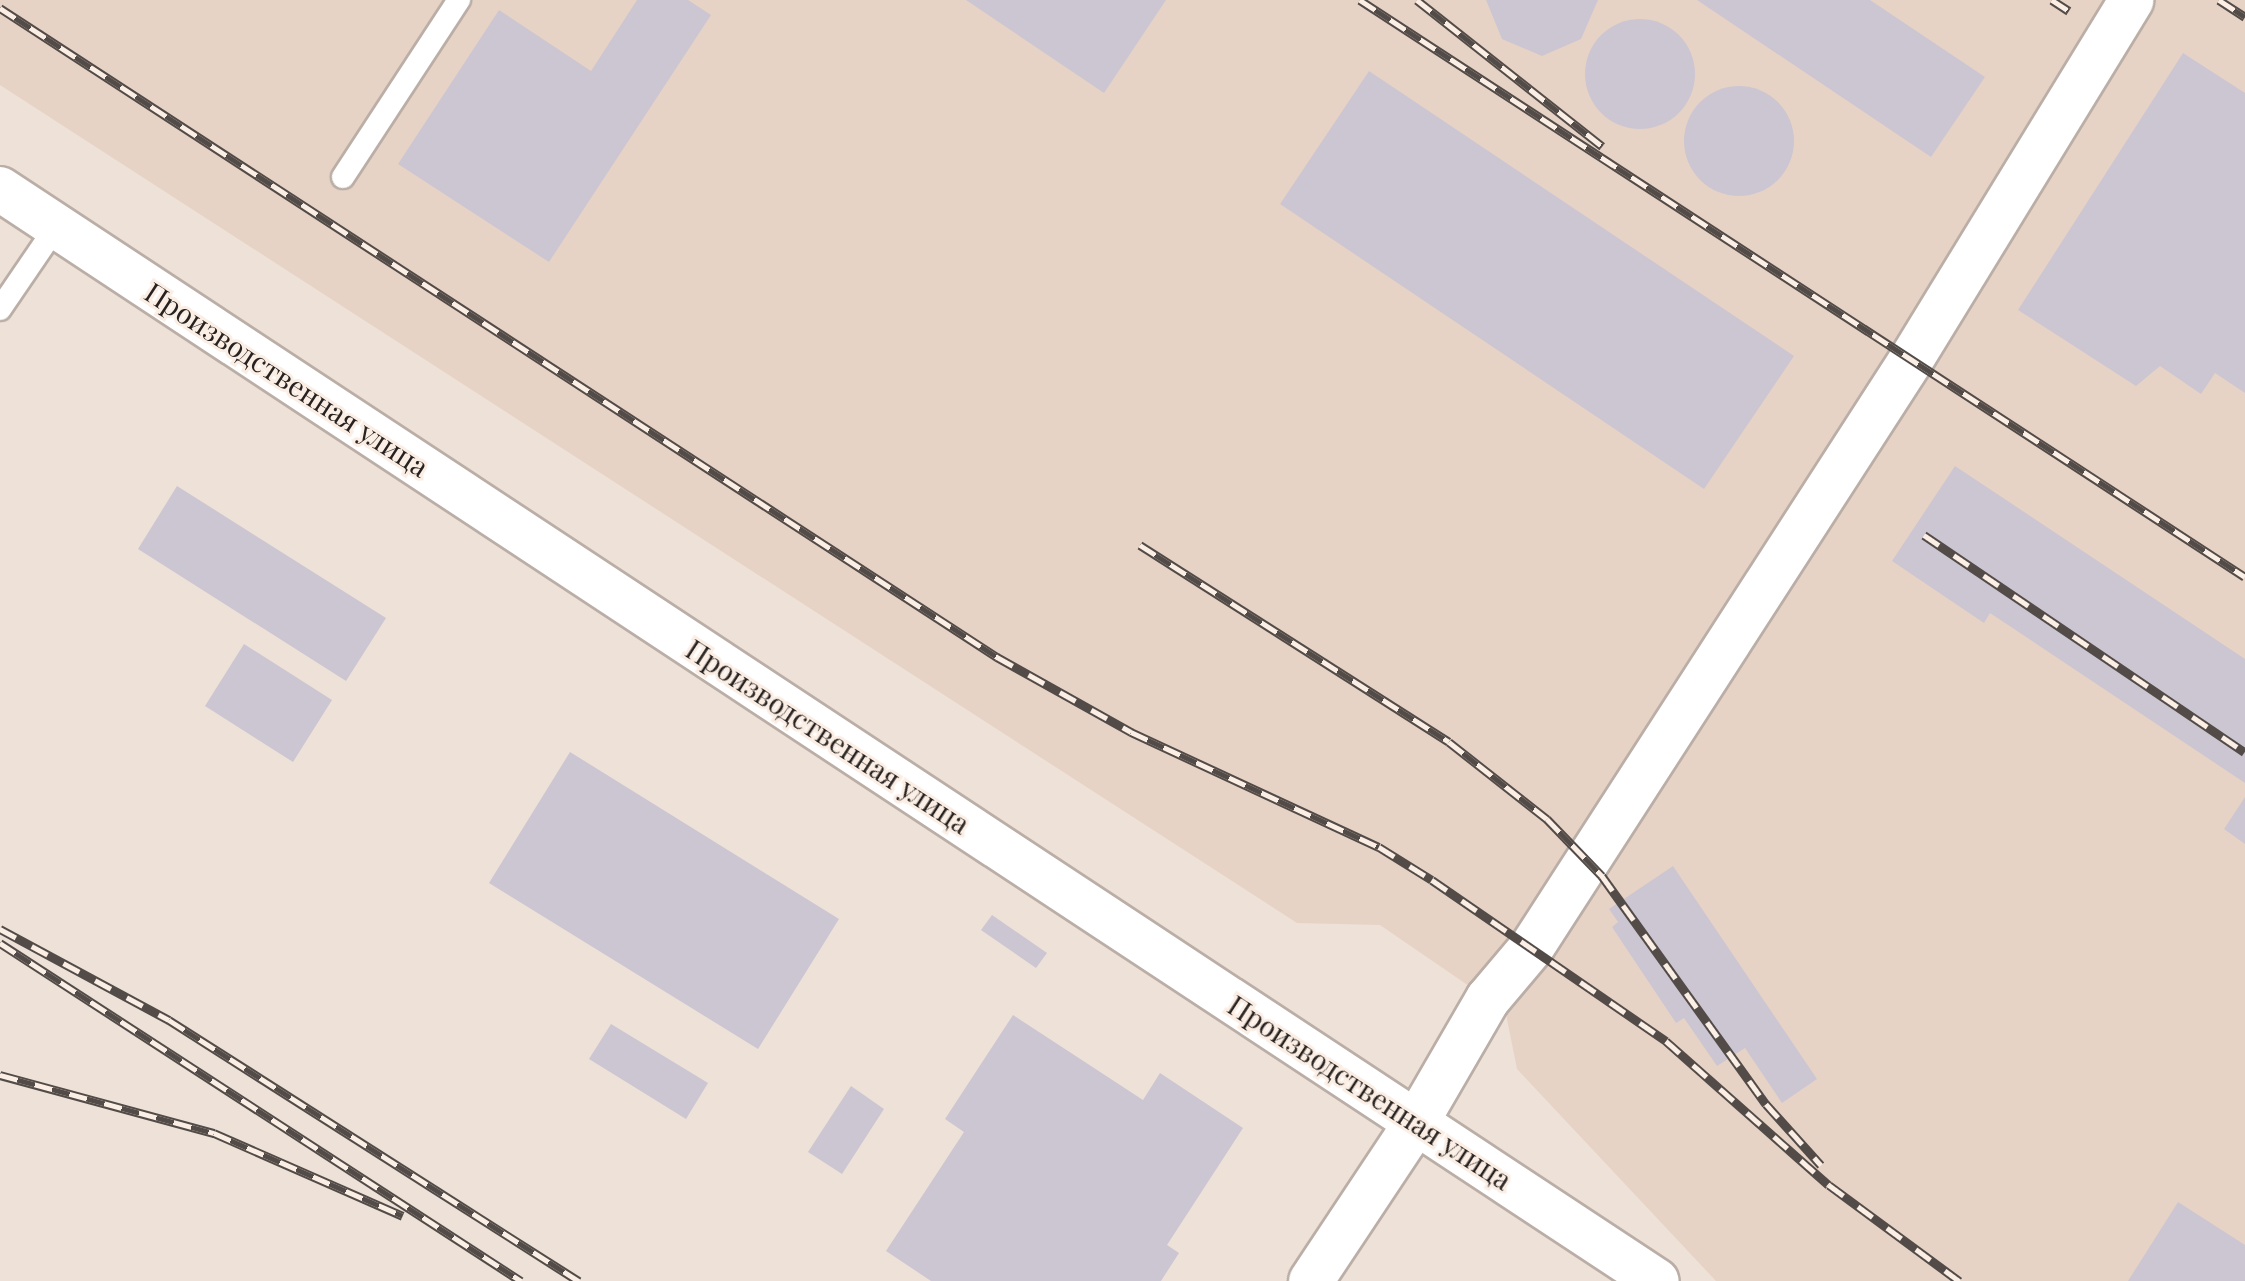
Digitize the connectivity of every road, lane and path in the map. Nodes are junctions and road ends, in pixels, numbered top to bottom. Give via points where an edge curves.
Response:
1 (459, 0) edge
2 (2132, 0) edge
3 (343, 177) dead end
4 (0, 189) edge
5 (56, 227) junction
6 (0, 309) edge
7 (1416, 1123) junction
8 (1311, 1281) edge
9 (1657, 1281) edge

1 - 3 lane
2 - 7 main road via 1911,360 1532,947 1488,999
4 - 5 main road, Производственная улица
5 - 6 lane
5 - 7 main road, Производственная улица
7 - 8 main road
7 - 9 main road, Производственная улица

